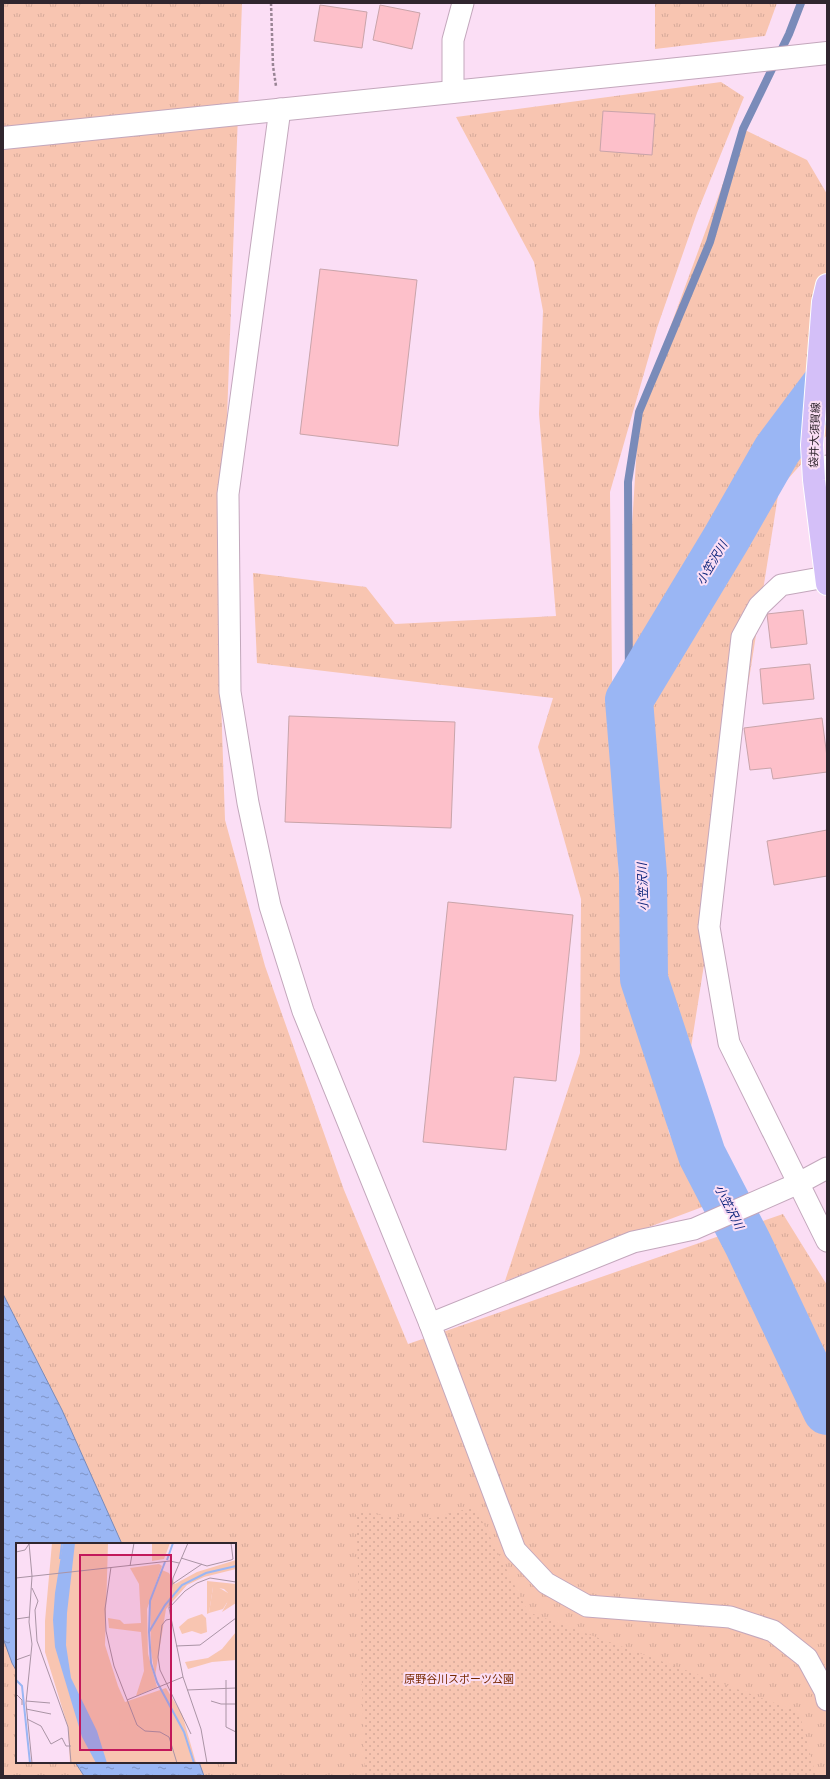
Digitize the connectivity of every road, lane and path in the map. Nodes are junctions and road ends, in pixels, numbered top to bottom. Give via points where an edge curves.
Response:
1 (271, 3) edge
2 (463, 3) edge
3 (824, 53) edge
4 (453, 92) junction
5 (280, 109) junction
6 (3, 138) edge
7 (825, 294) edge
8 (821, 473) edge
9 (826, 581) edge
10 (827, 1168) edge
11 (799, 1183) junction
12 (827, 1241) edge
13 (430, 1324) junction
14 (827, 1700) edge

1 - 5 path via 273,66
2 - 4 street via 452,40
3 - 4 street
4 - 5 street
5 - 6 street
5 - 13 street via 228,494 230,692 248,803 270,906 301,1004
7 - 8 main road, 袋井大須賀線 via 812,445
8 - 9 main road, 袋井大須賀線
9 - 11 street via 781,585 759,606 742,637 709,927 729,1043
10 - 11 street
11 - 12 street
11 - 13 street via 694,1229 633,1242
13 - 14 street via 515,1550 546,1583 587,1606 730,1617 773,1631 807,1658 825,1691

